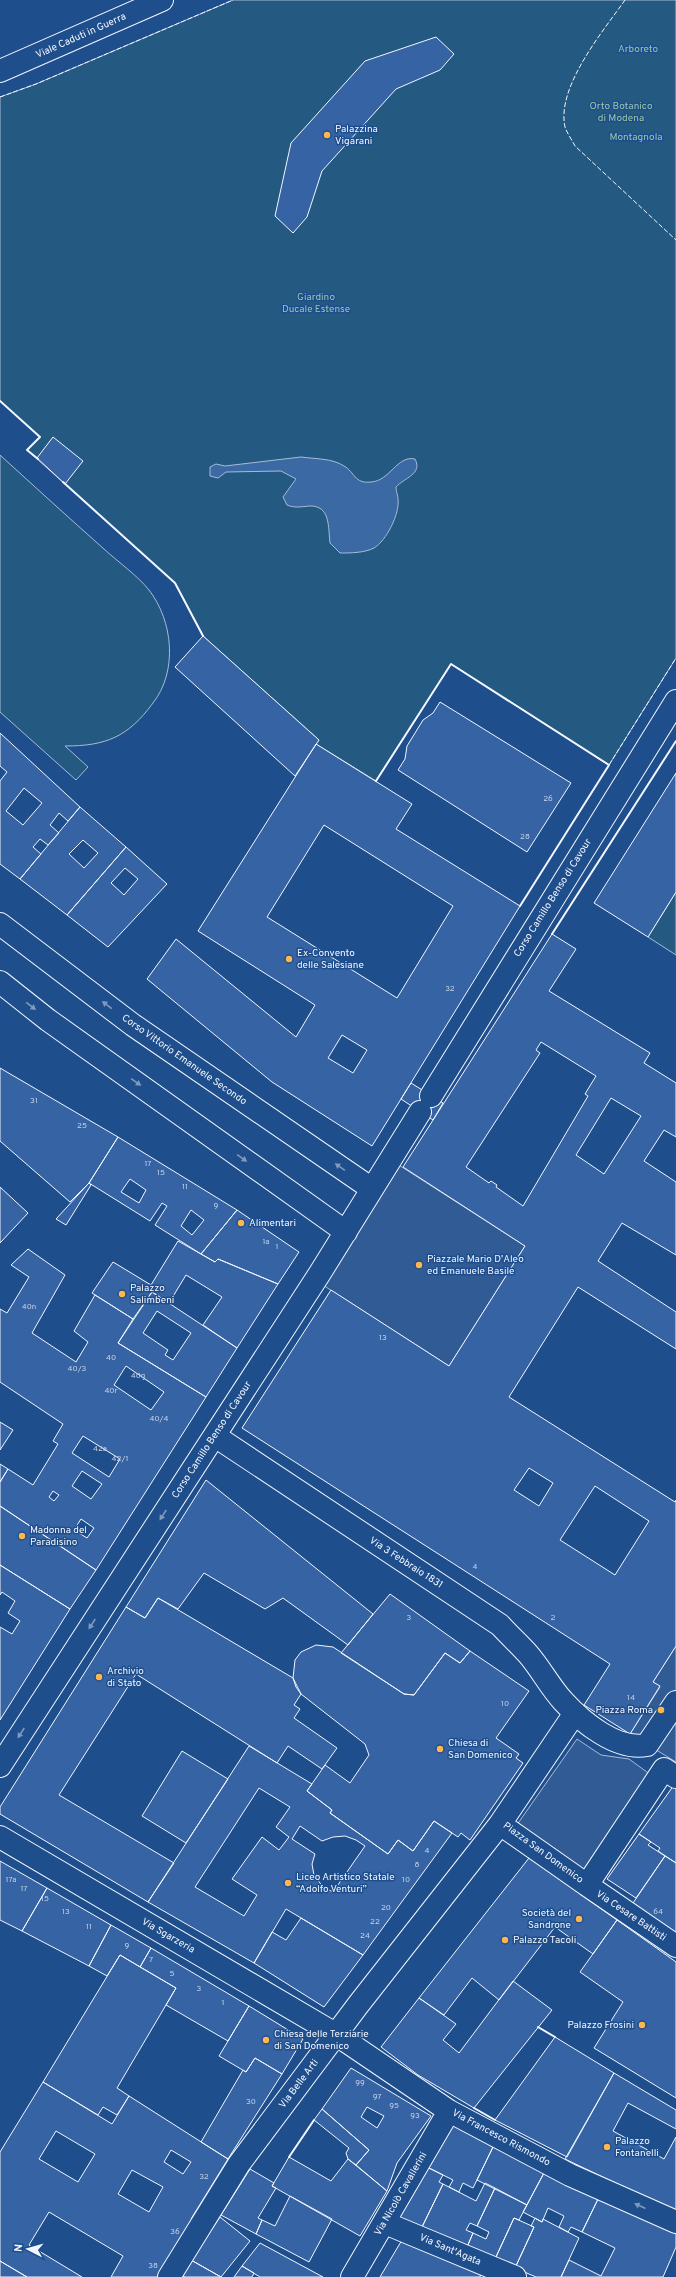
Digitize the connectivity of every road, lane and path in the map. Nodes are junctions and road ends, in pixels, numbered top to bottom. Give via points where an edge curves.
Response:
1 (162, 0) edge
2 (0, 71) edge
3 (676, 701) edge
4 (0, 925) edge
5 (0, 982) edge
6 (372, 1189) junction
7 (346, 1232) junction
8 (215, 1436) junction
9 (676, 1702) edge
10 (575, 1713) junction
11 (0, 1766) edge
12 (670, 1773) edge
13 (500, 1824) junction
14 (0, 1837) edge
15 (587, 1885) junction
16 (676, 1946) edge
17 (337, 2035) junction
18 (449, 2111) junction
19 (676, 2222) edge
20 (385, 2223) junction
21 (169, 2277) edge
22 (352, 2277) edge
23 (515, 2277) edge

1 - 2 street, Viale Caduti in Guerra
3 - 6 street, Corso Camillo Benso di Cavour
6 -> 4 street, Corso Vittorio Emanuele Secondo via 133,1025
5 -> 7 street via 48,1020
6 - 7 street, Corso Camillo Benso di Cavour
7 - 8 street, Corso Camillo Benso di Cavour
8 - 10 street, Via 3 Febbraio 1831 via 500,1625 528,1654 562,1700
8 -> 11 street, Corso Camillo Benso di Cavour
9 - 10 street via 647,1745 629,1746 611,1740
10 - 13 street, Piazza San Domenico
12 - 15 street, Piazza San Domenico
13 - 15 street, Piazza San Domenico
13 - 17 street, Via Belle Arti
14 - 17 street, Via Sgarzeria
15 - 16 street, Via Cesare Battisti
17 - 18 street, Via Francesco Rismondo
17 - 21 street, Via Belle Arti via 239,2164
19 -> 18 street, Via Francesco Rismondo via 570,2175
18 - 20 street, Via Nicolò Cavallerini
20 - 22 street, Via Nicolò Cavallerini
20 - 23 street, Via Sant'Agata

